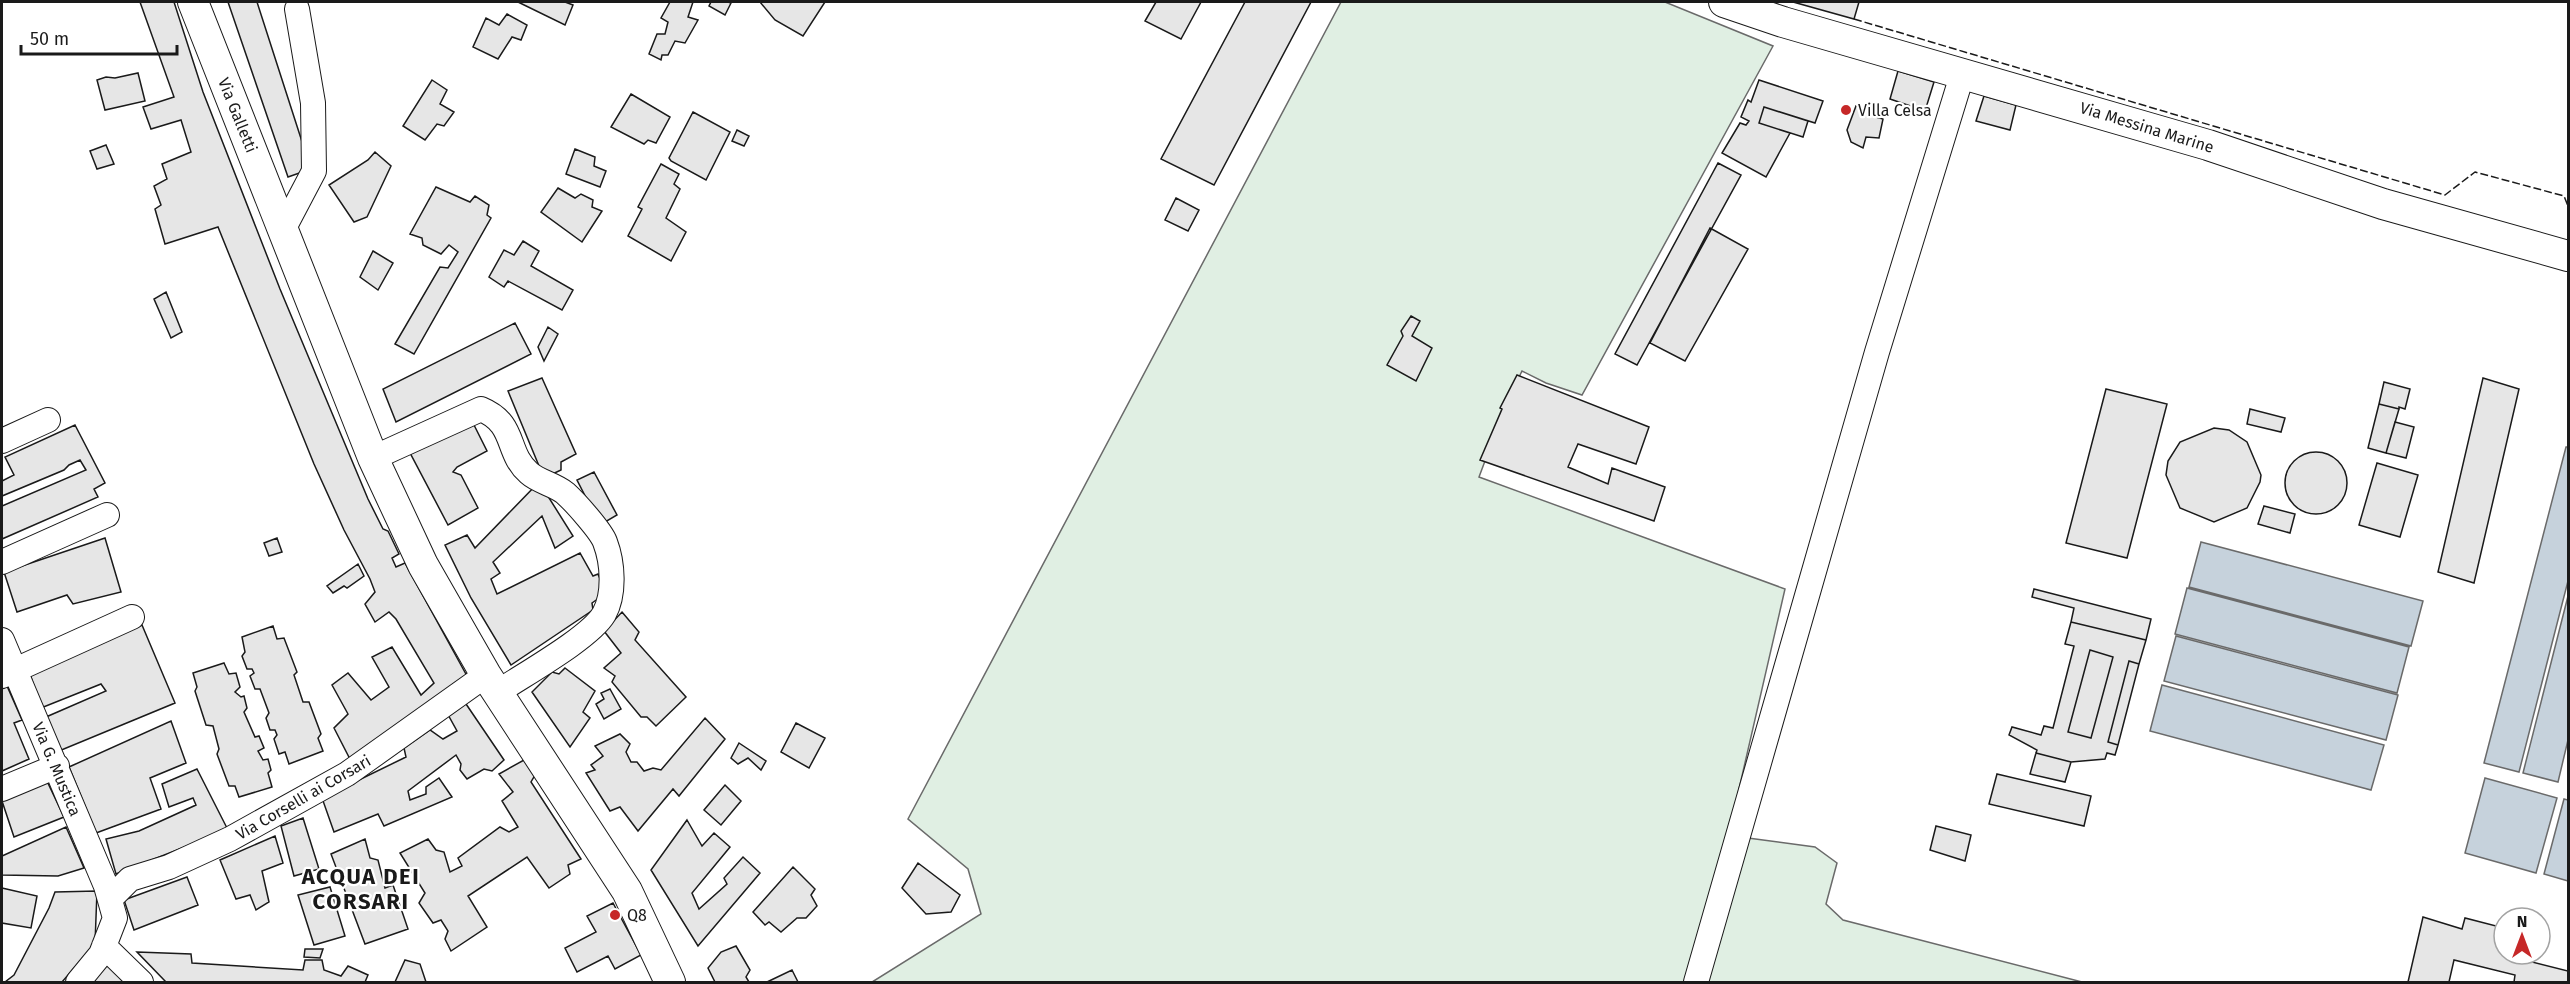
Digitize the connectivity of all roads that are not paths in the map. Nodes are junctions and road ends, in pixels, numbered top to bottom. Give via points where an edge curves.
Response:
1 (193, 2) edge
2 (1724, 2) edge
3 (297, 9) dead end
4 (1964, 72) junction
5 (284, 228) junction
6 (2568, 256) edge
7 (48, 420) dead end
8 (2, 441) edge
9 (373, 458) junction
10 (107, 515) dead end
11 (2, 562) edge
12 (132, 617) dead end
13 (2, 640) edge
14 (8, 673) edge
15 (492, 684) junction
16 (57, 766) junction
17 (2, 789) edge
18 (110, 899) junction
19 (104, 946) junction
20 (78, 982) edge
21 (141, 982) edge
22 (670, 982) edge
23 (1696, 982) edge

1 - 5 main road, Via Galletti
2 - 4 main road, Via Messina Marine
3 - 5 street via 313,103 314,171
4 - 6 main road, Via Messina Marine via 2208,145 2383,204
4 - 23 street via 1876,352
5 - 9 main road, Via Galletti
7 - 8 street
9 - 15 main road, Via Galletti via 423,565
9 - 15 street, Via Corselli ai Corsari via 481,409 503,423 528,473 564,492 605,540 613,580 604,614 580,638
10 - 11 street
12 - 14 street
13 - 14 street, Via G. Mustica
14 - 16 street, Via G. Mustica
15 - 18 street, Via Corselli ai Corsari via 347,774 230,839 170,867 130,879
15 - 22 main road, Via Galletti via 627,891
16 - 17 street
16 - 18 street, Via G. Mustica
18 - 19 street via 114,918
19 - 20 street
19 - 21 street

